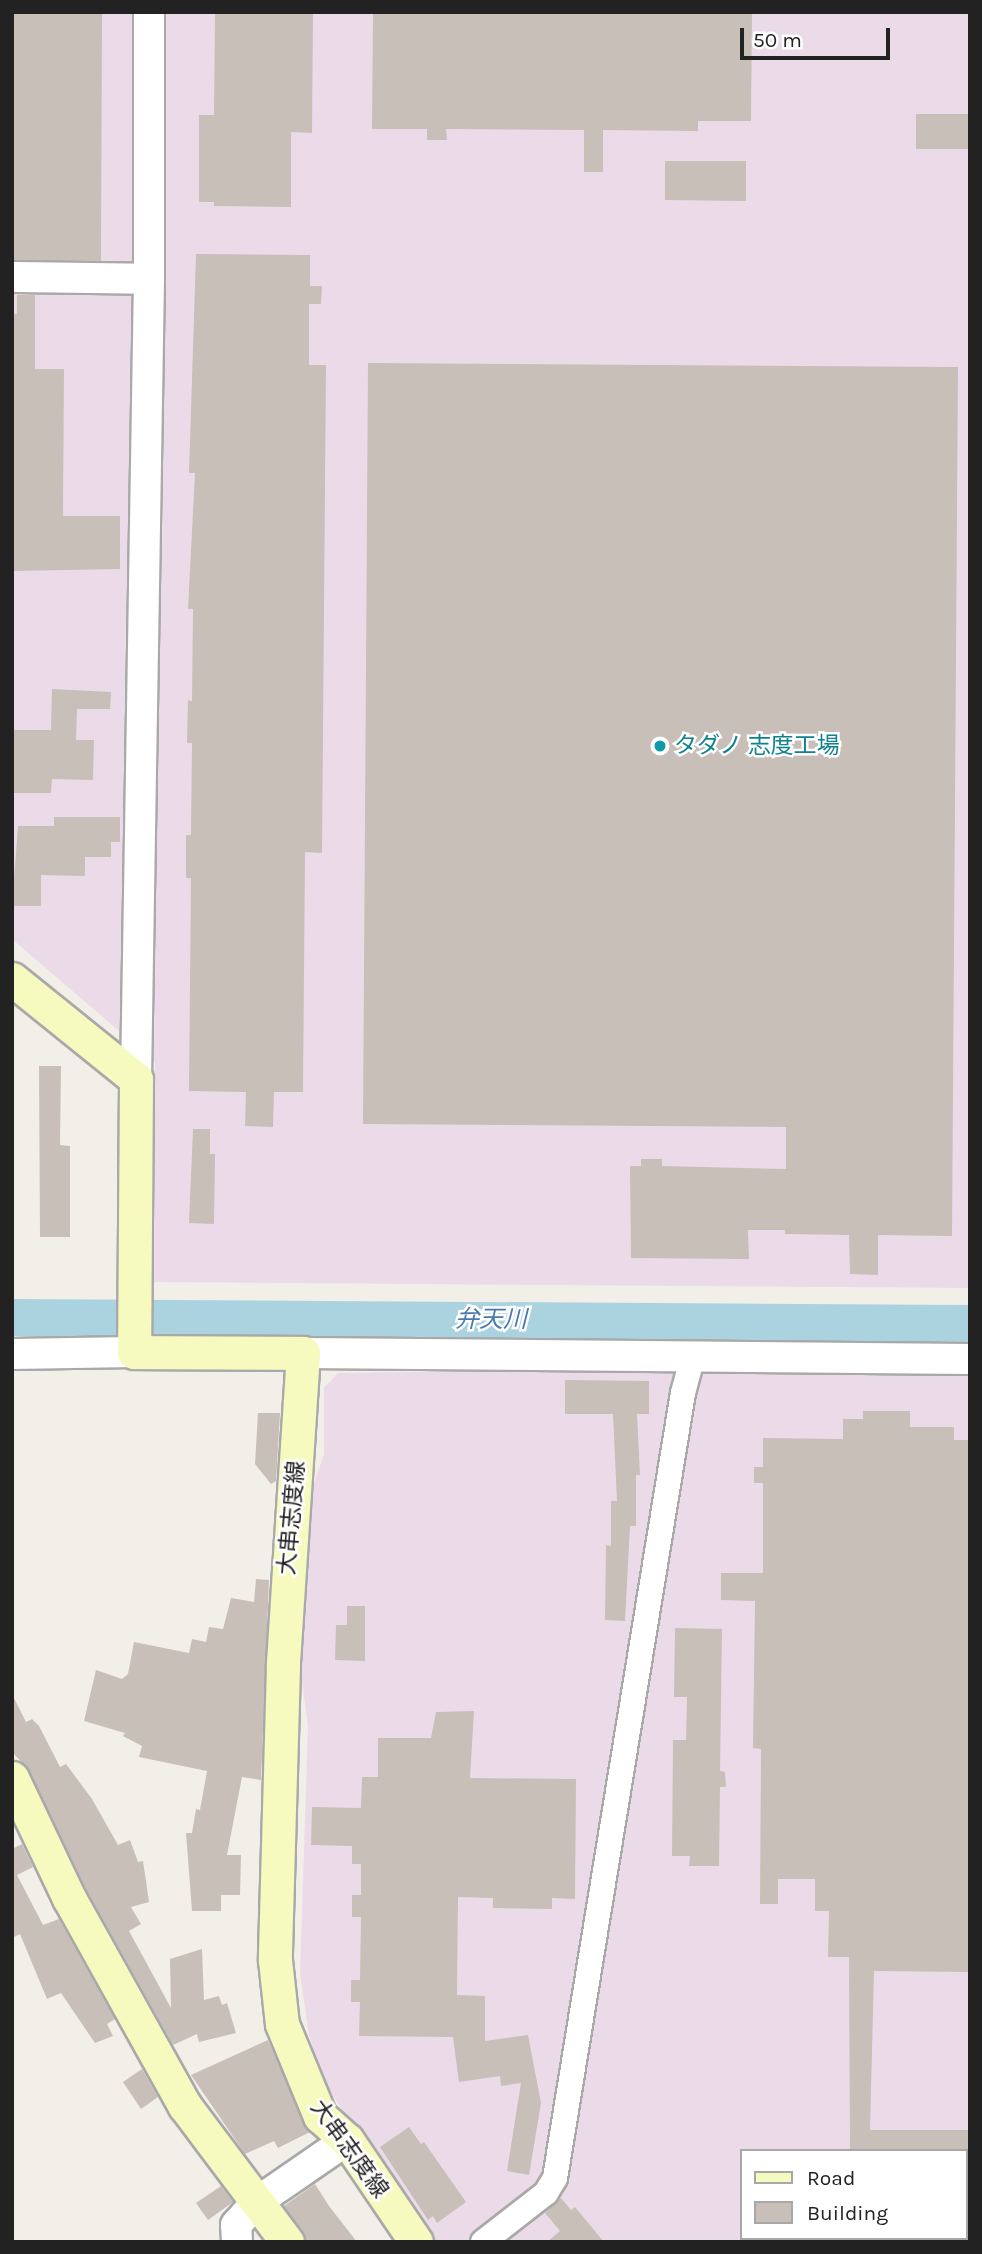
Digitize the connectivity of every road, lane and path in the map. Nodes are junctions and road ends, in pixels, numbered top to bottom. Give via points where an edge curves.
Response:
1 (149, 12) edge
2 (12, 276) edge
3 (149, 279) junction
4 (12, 979) edge
5 (135, 1079) junction
6 (134, 1340) junction
7 (303, 1353) junction
8 (12, 1354) edge
9 (693, 1356) junction
10 (970, 1359) edge
11 (12, 1778) edge
12 (347, 2140) junction
13 (257, 2202) junction
14 (237, 2242) edge
15 (287, 2242) edge
16 (416, 2242) edge
17 (483, 2242) edge

1 - 3 street
2 - 3 street
3 - 5 street
4 - 5 main road
5 - 6 main road
6 - 7 main road
6 - 8 street
7 - 9 street
7 - 12 main road, 大串志度線 via 286,1574 275,1959 282,2024 292,2056 320,2116
9 - 10 street
9 - 17 street via 683,1393 555,2178 545,2193
11 - 13 main road via 69,1898 185,2106
12 - 13 street
12 - 16 main road, 大串志度線
13 - 14 street via 236,2225
13 - 15 main road

